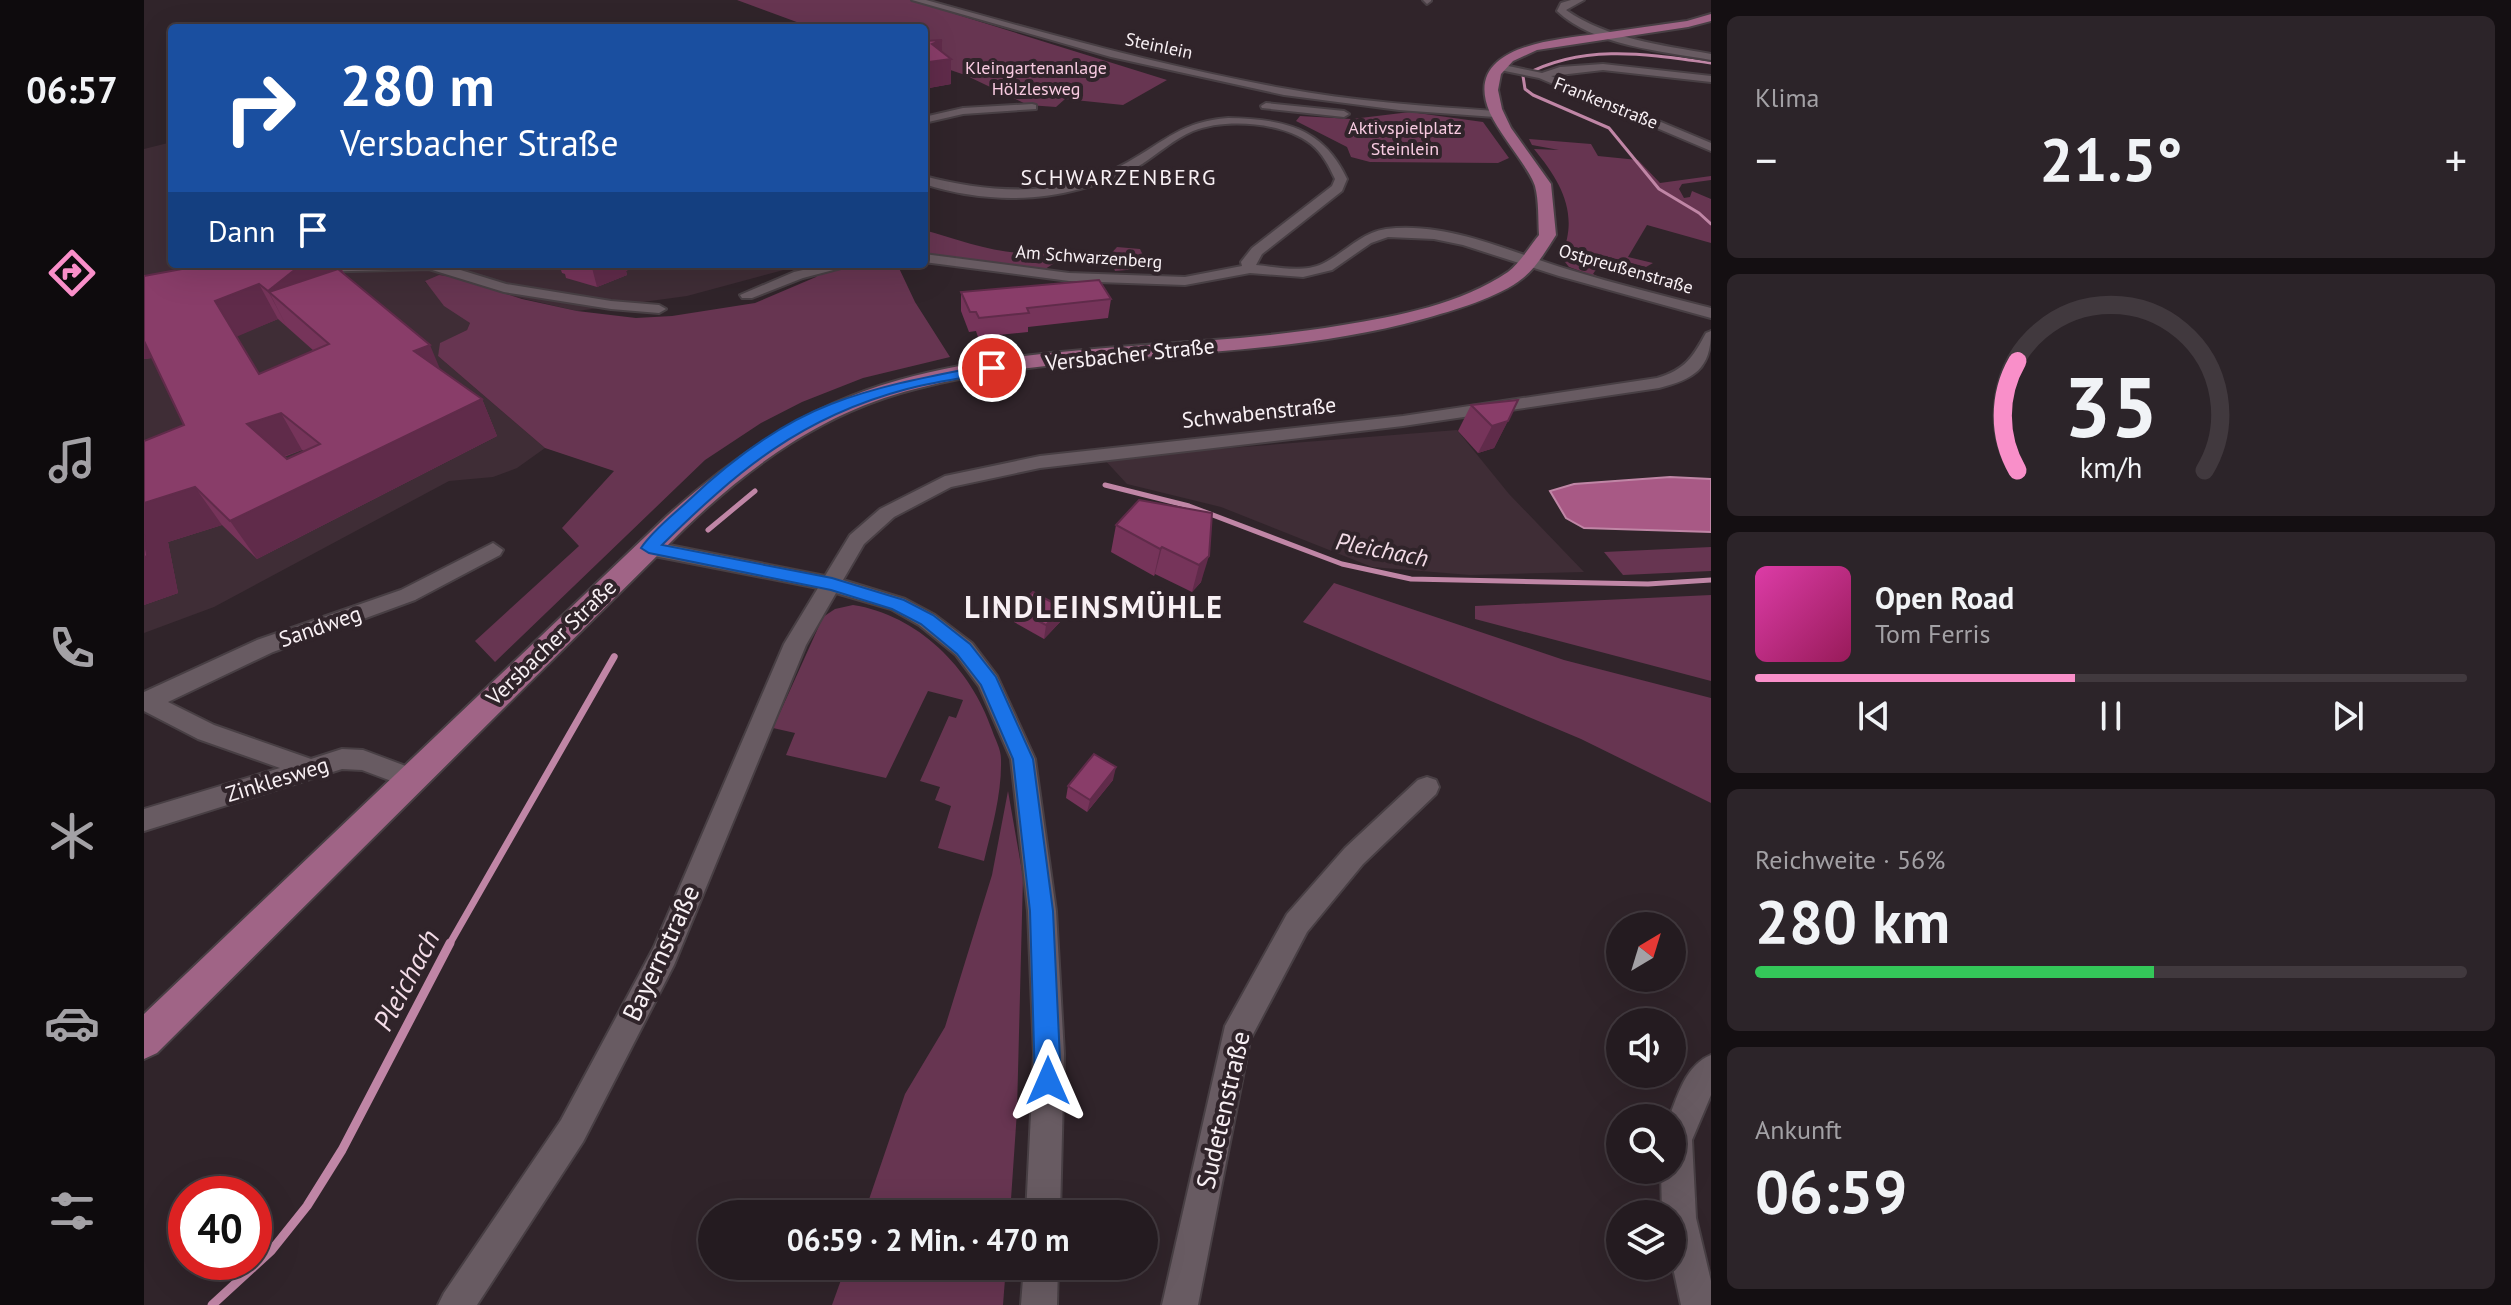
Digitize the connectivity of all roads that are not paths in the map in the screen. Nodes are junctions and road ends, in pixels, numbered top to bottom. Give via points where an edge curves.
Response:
1 (916, 0) edge
2 (1580, 0) edge
3 (1709, 19) edge
4 (1613, 34) junction
5 (1711, 57) edge
6 (1499, 67) junction
7 (1536, 75) junction
8 (1711, 79) edge
9 (1266, 106) dead end
10 (1032, 107) dead end
11 (1399, 107) junction
12 (1495, 114) junction
13 (928, 119) edge
14 (1711, 147) edge
15 (928, 181) edge
16 (928, 258) edge
17 (1530, 262) junction
18 (334, 268) edge
19 (440, 268) edge
20 (833, 268) edge
21 (302, 269) edge
22 (1250, 269) junction
23 (747, 295) dead end
24 (659, 309) dead end
25 (1711, 313) edge
26 (1711, 336) edge
27 (649, 548) junction
28 (493, 550) dead end
29 (832, 584) junction
30 (146, 702) edge
31 (312, 769) junction
32 (410, 778) junction
33 (1427, 787) dead end
34 (144, 820) edge
35 (144, 1040) edge
36 (1711, 1070) edge
37 (1044, 1200) edge
38 (1040, 1280) edge
39 (456, 1305) edge
40 (1039, 1305) edge
41 (1180, 1305) edge
42 (1699, 1305) edge

1 - 11 street, Steinlein via 1114,55 1284,92
2 - 4 street via 1561,11
3 - 4 main road
4 - 5 street
4 - 6 main road via 1534,47
6 - 7 street, Frankenstraße
6 - 12 main road via 1490,89
7 - 8 street via 1599,67
7 - 14 street, Frankenstraße
9 - 11 street, Steinlein via 1362,115
10 - 13 street
11 - 12 street, Steinlein
12 - 17 main road, Versbacher Straße via 1548,196 1550,230
15 - 22 street via 996,194 1055,189 1113,174 1177,134 1215,122 1247,121 1315,139 1341,179 1338,188 1257,251 1248,262
16 - 22 street, Am Schwarzenberg via 1069,277 1214,278
17 - 22 street, Am Schwarzenberg via 1447,237 1387,233 1366,240 1327,267 1303,273
17 - 25 street, Ostpreußenstraße
17 - 27 main road, Versbacher Straße via 1478,297 1402,322 1277,340 1015,365 936,377 870,395 834,408 751,456
18 - 21 street
19 - 24 street via 504,288
20 - 23 street
26 - 29 street, Schwabenstraße via 1707,351 1689,373 1648,386 1403,421 1040,462 945,482 874,522
27 - 29 street
27 - 32 main road, Versbacher Straße
28 - 30 street, Sandweg via 408,595 265,646
29 - 37 street via 898,604 964,649 994,689 1023,759 1042,911 1049,1054
29 - 39 street, Bayernstraße via 795,644 664,956 572,1131
30 - 31 street via 206,732
31 - 32 street, Zinklesweg via 342,759 363,760
31 - 34 street, Zinklesweg
32 - 35 main road, Versbacher Straße
33 - 41 street, Sudetenstraße via 1354,856 1297,923 1236,1037
36 - 42 street via 1696,1089 1676,1140 1679,1218
38 - 40 street

